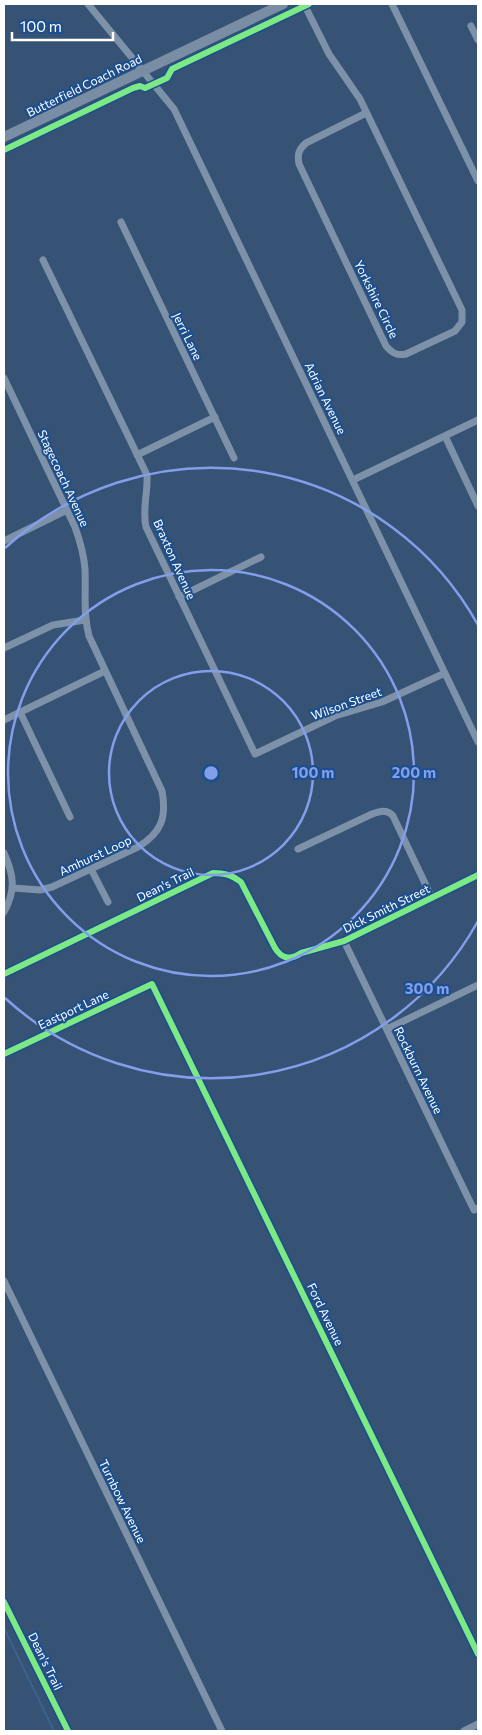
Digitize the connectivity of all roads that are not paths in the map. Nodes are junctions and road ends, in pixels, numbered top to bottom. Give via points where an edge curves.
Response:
1 (88, 4) edge
2 (283, 4) edge
3 (304, 4) edge
4 (392, 4) edge
5 (472, 26) dead end
6 (478, 40) edge
7 (142, 71) junction
8 (366, 113) junction
9 (4, 138) edge
10 (478, 181) edge
11 (121, 222) dead end
12 (43, 260) dead end
13 (4, 378) edge
14 (214, 417) junction
15 (478, 420) edge
16 (445, 436) junction
17 (137, 454) junction
18 (234, 458) dead end
19 (353, 480) junction
20 (478, 506) edge
21 (67, 510) junction
22 (4, 541) edge
23 (261, 557) dead end
24 (180, 597) junction
25 (85, 620) junction
26 (4, 648) edge
27 (96, 651) joint
28 (105, 671) junction
29 (445, 673) junction
30 (20, 712) junction
31 (4, 720) edge
32 (478, 742) edge
33 (255, 754) joint
34 (70, 817) dead end
35 (298, 849) dead end
36 (4, 853) edge
37 (91, 869) junction
38 (478, 875) edge
39 (13, 888) junction
40 (432, 898) junction
41 (108, 902) dead end
42 (4, 912) edge
43 (344, 940) junction
44 (300, 953) dead end
45 (152, 984) joint
46 (478, 986) edge
47 (387, 1030) junction
48 (4, 1054) edge
49 (476, 1209) edge
50 (4, 1281) edge
51 (478, 1654) edge
52 (478, 1724) edge
53 (222, 1731) edge
54 (464, 1731) edge

1 - 7 street, Adrian Avenue
2 - 7 main road, Butterfield Coach Road
3 - 8 street, Yorkshire Circle via 329,54
4 - 10 street
5 - 6 street
7 - 9 main road, Butterfield Coach Road
7 - 19 street, Adrian Avenue via 174,108
8 - 8 street, Yorkshire Circle via 463,316 455,331 400,355 386,346 298,158 301,147 306,143
11 - 14 street, Jerri Lane
12 - 17 street, Braxton Avenue
13 - 21 street, Stagecoach Avenue
14 - 17 street
14 - 18 street, Jerri Lane
15 - 16 street
16 - 19 street
16 - 20 street
17 - 24 street, Braxton Avenue via 147,475 146,527
19 - 29 street, Adrian Avenue
21 - 22 street
21 - 25 street, Stagecoach Avenue via 75,527 85,569
23 - 24 street
24 - 33 street, Braxton Avenue
25 - 26 street via 53,625
25 - 27 street, Stagecoach Avenue
27 - 28 street, Amhurst Loop
28 - 30 street
28 - 37 street, Amhurst Loop via 162,791 164,812 162,823 147,841
29 - 32 street, Adrian Avenue
29 - 33 street, Wilson Street via 389,700 335,716
30 - 31 street
30 - 34 street
35 - 40 street via 379,811 387,811 393,816
36 - 39 street via 12,874
37 - 39 street, Amhurst Loop via 40,890
37 - 41 street
38 - 40 street, Dick Smith Street
39 - 42 street
40 - 43 street, Dick Smith Street
43 - 44 street, Dick Smith Street
43 - 47 street, Rockburn Avenue
45 - 48 street, Eastport Lane
45 - 51 street, Ford Avenue
46 - 47 street
47 - 49 street, Rockburn Avenue
50 - 53 street, Turnbow Avenue
52 - 54 street

